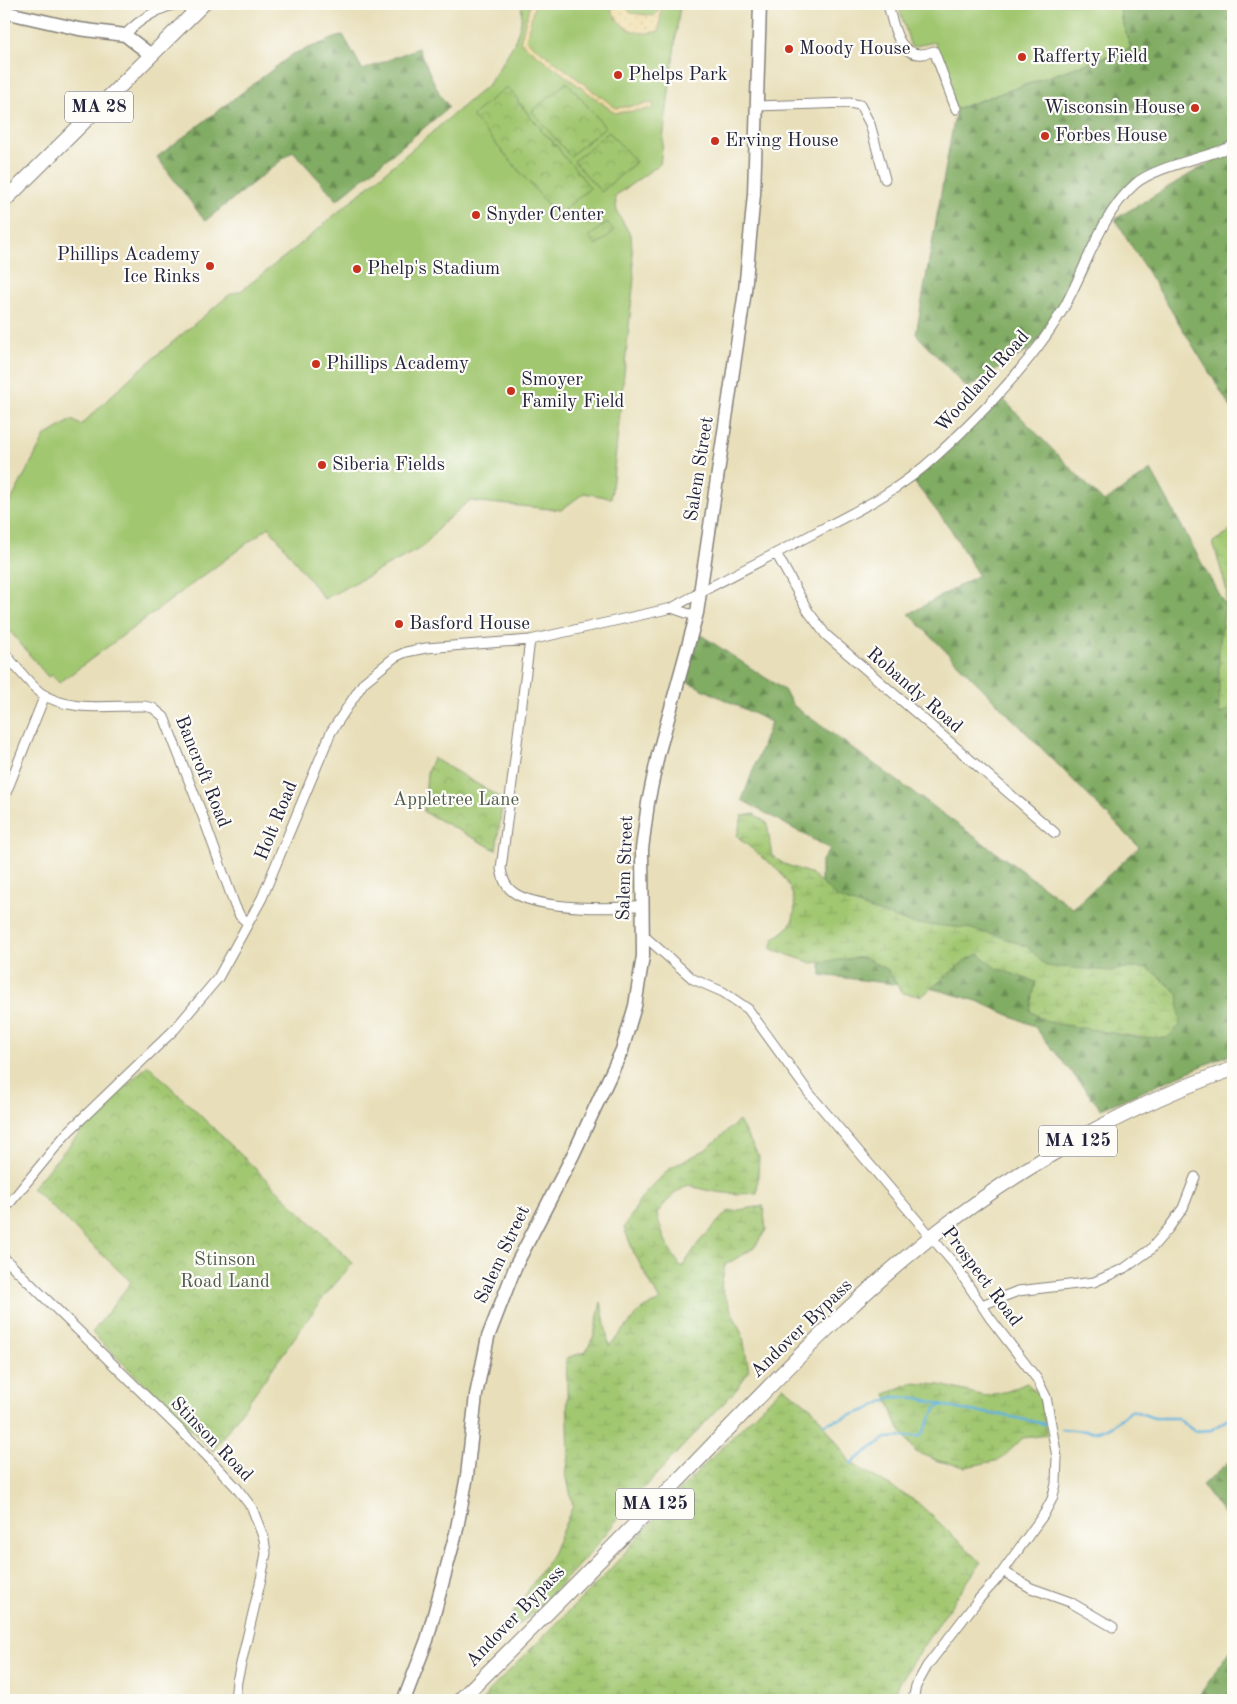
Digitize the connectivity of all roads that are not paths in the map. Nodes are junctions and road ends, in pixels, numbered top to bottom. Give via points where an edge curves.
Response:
1 (760, 4) edge
2 (888, 4) edge
3 (199, 8) edge
4 (4, 12) edge
5 (126, 34) junction
6 (151, 55) junction
7 (756, 106) junction
8 (956, 109) dead end
9 (1233, 146) edge
10 (885, 179) dead end
11 (4, 201) edge
12 (776, 553) junction
13 (700, 593) junction
14 (672, 608) junction
15 (697, 613) junction
16 (530, 640) junction
17 (4, 652) edge
18 (44, 695) junction
19 (4, 798) edge
20 (1055, 833) dead end
21 (641, 905) junction
22 (248, 923) junction
23 (642, 934) junction
24 (1233, 1069) edge
25 (1195, 1177) dead end
26 (4, 1210) edge
27 (931, 1238) junction
28 (4, 1258) edge
29 (982, 1305) junction
30 (1003, 1571) junction
31 (1113, 1627) dead end
32 (235, 1700) edge
33 (404, 1700) edge
34 (460, 1700) edge
35 (912, 1700) edge

1 - 7 street, Salem Street
2 - 8 street via 893,26 909,52 917,55 934,51
3 - 5 street via 183,4 172,6 133,26
3 - 6 main road, MA 28
4 - 5 street via 79,29
5 - 6 street
6 - 11 main road, MA 28
7 - 10 street via 849,103 860,106 871,128
7 - 13 street, Salem Street via 754,194 745,291
9 - 12 street, Woodland Road via 1166,167 1136,183 1107,220 1063,309 1038,347 975,418 936,456 884,497
12 - 13 street, Woodland Road
12 - 20 street, Robandy Road via 808,611 826,635
13 - 14 street, Holt Road
13 - 15 street, Salem Street
14 - 15 street, Holt Road via 688,614
14 - 16 street, Holt Road
15 - 21 street, Salem Street via 648,803 642,849
16 - 21 street via 501,869 503,880 515,894 525,898 572,907 624,908
16 - 22 street, Holt Road via 406,652 364,682 331,732 282,854
17 - 18 street, Bancroft Road
18 - 19 street
18 - 22 street, Bancroft Road via 62,703 79,705 144,706 153,708 164,717 235,906
21 - 23 street, Salem Street
22 - 26 street, Holt Road via 218,978 193,1010 73,1126
23 - 27 street, Prospect Road via 693,979 748,1008 809,1093
23 - 33 street, Salem Street via 643,956 635,1006 622,1050 516,1265 488,1337 456,1533 427,1640
24 - 27 main road, Andover Bypass / MA 125 via 1113,1121 1023,1172
25 - 29 street via 1183,1208 1168,1229 1150,1250 1125,1268 1094,1282 1018,1291
27 - 29 street, Prospect Road via 955,1265
27 - 34 main road, Andover Bypass / MA 125 via 826,1330
28 - 32 street, Stinson Road via 204,1453 252,1508 261,1526 266,1553
29 - 30 street, Prospect Road via 1043,1389 1057,1457 1052,1499
30 - 31 street via 1031,1588 1070,1602
30 - 35 street, Prospect Road via 927,1666

